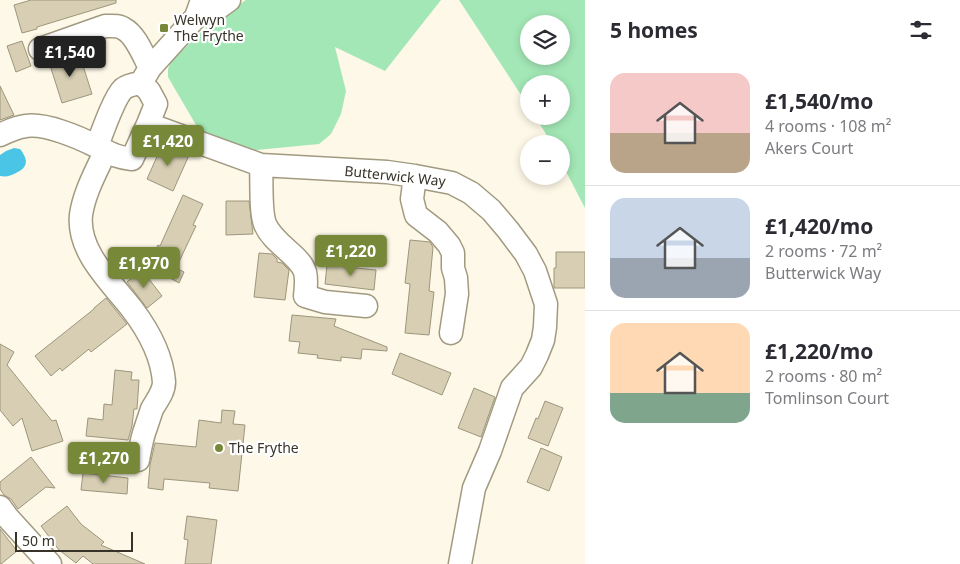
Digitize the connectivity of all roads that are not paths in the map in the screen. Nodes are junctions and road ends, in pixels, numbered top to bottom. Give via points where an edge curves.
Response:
1 (229, 0) edge
2 (199, 9) edge
3 (40, 49) dead end
4 (146, 76) junction
5 (148, 124) junction
6 (0, 134) edge
7 (101, 149) junction
8 (261, 165) junction
9 (415, 176) junction
10 (366, 306) dead end
11 (451, 334) dead end
12 (138, 460) dead end
13 (3, 517) edge
14 (50, 564) edge
15 (460, 564) edge

1 - 2 street via 218,8
2 - 4 street
3 - 4 street via 105,26 123,28 131,34
4 - 5 street via 156,104
4 - 7 street via 123,89 117,97
5 - 7 street via 132,159
5 - 8 street, Butterwick Way
6 - 7 street via 15,128 40,126
7 - 12 street via 84,199 82,232 103,276 131,308 152,340 164,383 152,408
8 - 9 street, Butterwick Way
8 - 10 street via 264,222 273,238 305,271 305,296 325,302
9 - 11 street via 412,199 416,215 438,232 453,253 457,294
9 - 15 street, Butterwick Way via 452,182 491,210 526,254 546,304 543,340 538,355 512,388 474,488
13 - 14 street

